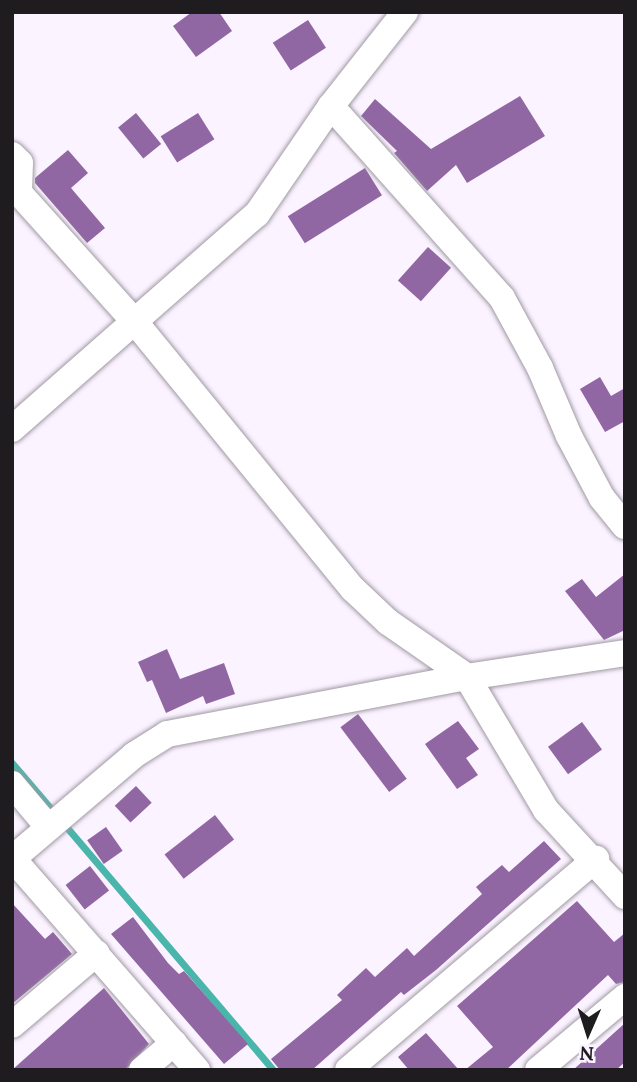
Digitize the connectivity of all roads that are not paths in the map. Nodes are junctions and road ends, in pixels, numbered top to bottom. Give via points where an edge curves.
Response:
1 (405, 12) edge
2 (331, 106) junction
3 (12, 155) edge
4 (14, 190) edge
5 (135, 322) junction
6 (12, 429) edge
7 (625, 526) edge
8 (625, 653) edge
9 (467, 677) junction
10 (12, 784) edge
11 (50, 828) junction
12 (13, 859) edge
13 (596, 859) junction
14 (625, 896) edge
15 (97, 953) junction
16 (625, 997) edge
17 (12, 1025) edge
18 (174, 1043) junction
19 (142, 1070) edge
20 (197, 1070) edge
21 (348, 1070) edge
22 (538, 1070) edge

1 - 2 street
2 - 5 street via 257,214
2 - 7 street via 502,298 602,498
3 - 4 street via 20,163
4 - 5 street
5 - 6 street
5 - 9 street via 353,589 388,622
8 - 9 street
9 - 11 street via 167,734 134,755
9 - 13 street via 546,810
10 - 11 street
11 - 12 street
12 - 15 street
13 - 14 street
13 - 21 street
15 - 17 street
15 - 18 street
16 - 22 street
18 - 19 street
18 - 20 street

